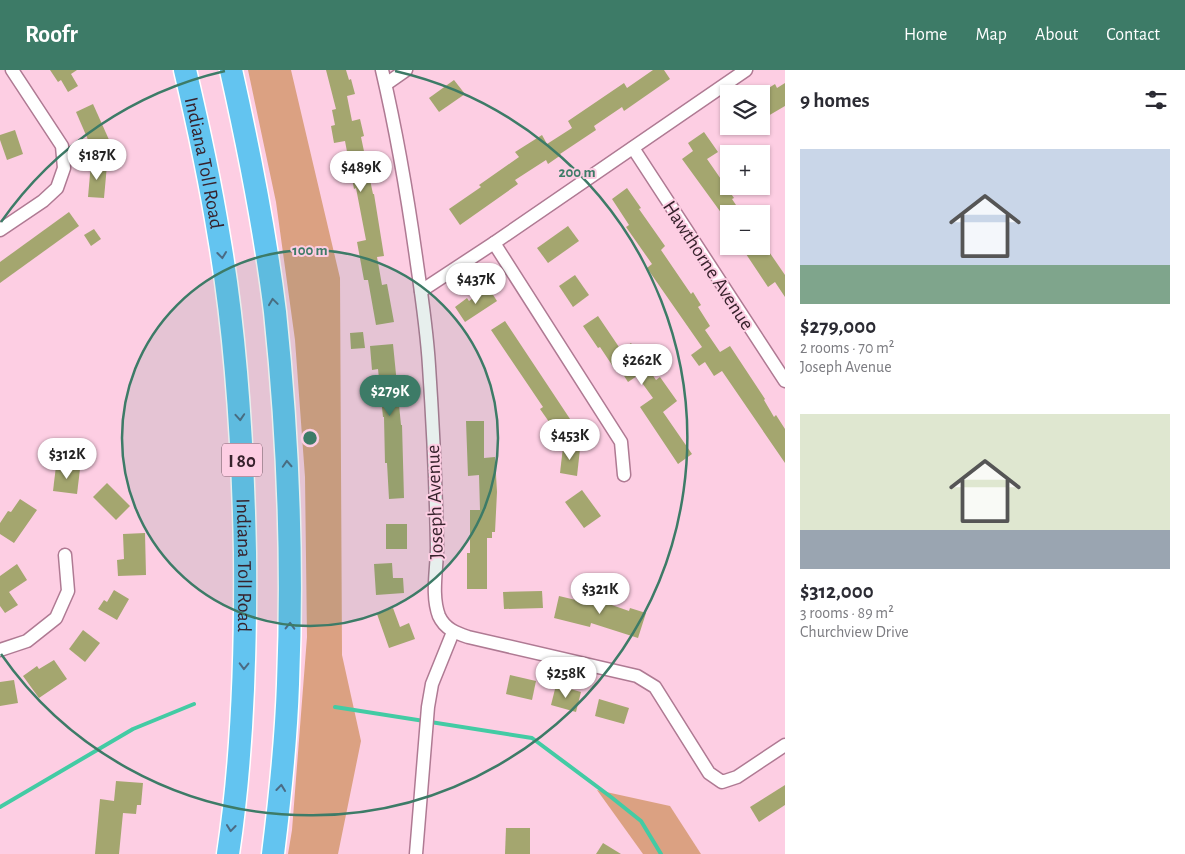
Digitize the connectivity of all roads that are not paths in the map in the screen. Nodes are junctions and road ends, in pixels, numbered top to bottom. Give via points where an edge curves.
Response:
1 (12, 70) edge
2 (185, 70) edge
3 (231, 70) edge
4 (382, 70) edge
5 (406, 70) edge
6 (746, 70) edge
7 (386, 84) junction
8 (633, 148) junction
9 (0, 230) edge
10 (494, 244) junction
11 (421, 291) junction
12 (785, 381) edge
13 (624, 475) dead end
14 (65, 555) dead end
15 (454, 632) junction
16 (0, 650) edge
17 (785, 744) edge
18 (228, 854) edge
19 (273, 854) edge
20 (416, 854) edge

1 - 9 street via 62,146 64,168 57,188
2 -> 18 highway, Indiana Toll Road / I 80 via 220,238 240,415 246,597 243,688
19 -> 3 highway, I 80 via 288,685 288,472 269,271
4 - 7 street, Joseph Avenue
5 - 7 street
6 - 8 street
7 - 11 street, Joseph Avenue
8 - 10 street
8 - 12 street, Hawthorne Avenue
10 - 11 street
10 - 13 street via 621,442
11 - 15 street, Joseph Avenue via 429,374 437,549 436,602 444,625
14 - 16 street via 68,591 56,618 27,641
15 - 17 street via 647,680 655,687 709,773 722,782 737,777
15 - 20 street via 432,684 428,707

